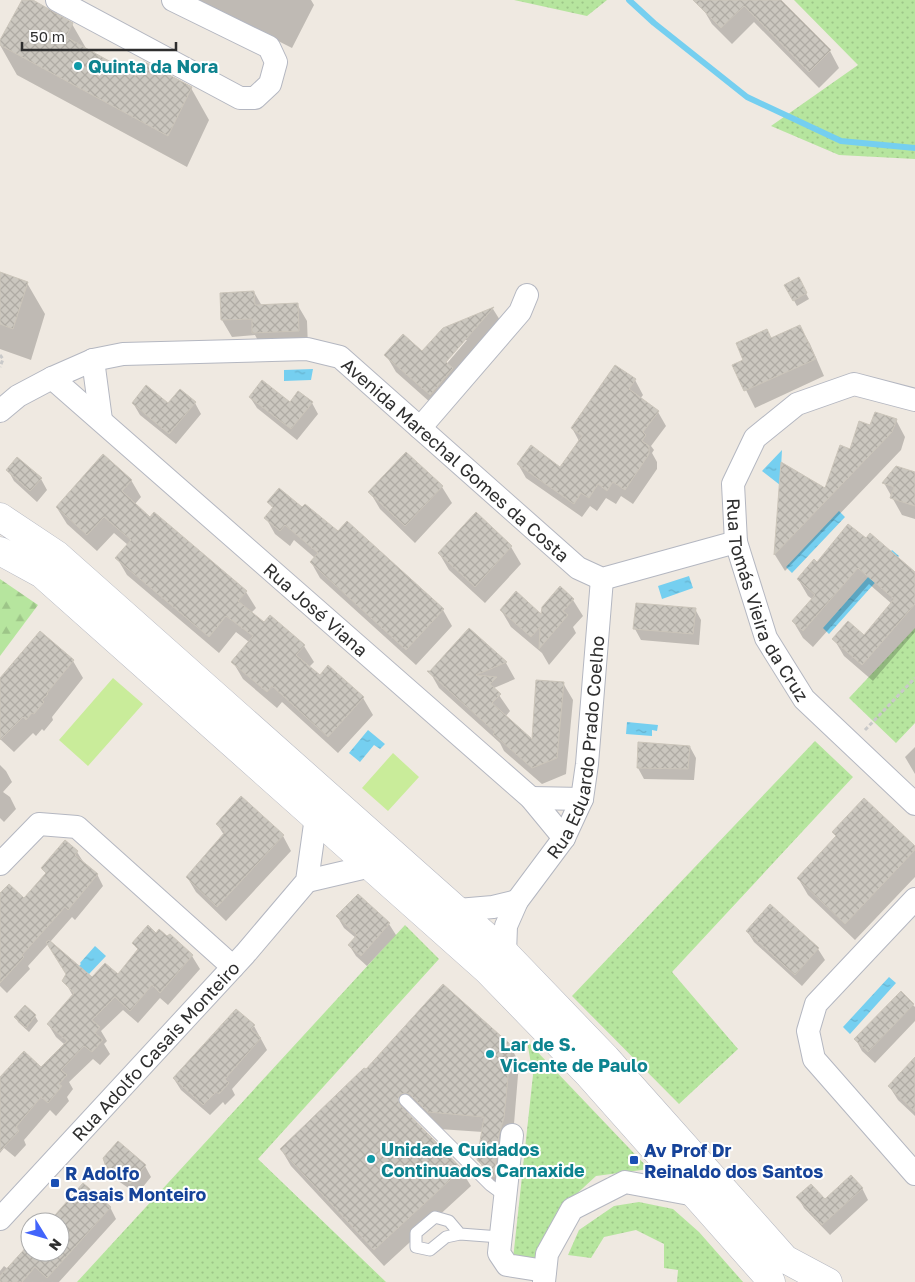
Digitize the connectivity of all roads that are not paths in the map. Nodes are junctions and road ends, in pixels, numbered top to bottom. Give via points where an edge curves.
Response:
1 (57, 0) edge
2 (173, 0) edge
3 (527, 295) dead end
4 (93, 360) junction
5 (52, 378) junction
6 (9, 393) edge
7 (915, 400) edge
8 (0, 412) edge
9 (100, 420) junction
10 (420, 428) junction
11 (0, 516) edge
12 (736, 542) junction
13 (0, 551) edge
14 (602, 580) junction
15 (531, 798) junction
16 (582, 799) junction
17 (915, 804) edge
18 (316, 817) junction
19 (564, 838) junction
20 (0, 864) edge
21 (371, 866) junction
22 (307, 881) junction
23 (915, 898) edge
24 (517, 901) junction
25 (458, 910) junction
26 (504, 953) junction
27 (233, 967) junction
28 (404, 1100) dead end
29 (512, 1135) dead end
30 (915, 1174) edge
31 (695, 1195) junction
32 (505, 1196) junction
33 (0, 1219) edge
34 (460, 1234) dead end
35 (500, 1237) junction
36 (544, 1276) edge
37 (771, 1282) edge
38 (828, 1282) edge

1 - 2 street via 240,98 256,98 270,84 276,62 269,47
3 - 10 street via 520,312
4 - 5 street, Avenida Marechal Gomes da Costa
4 - 9 street
4 - 10 street, Avenida Marechal Gomes da Costa via 123,354 307,348 340,357
5 - 6 street, Avenida Marechal Gomes da Costa
5 - 9 street, Rua José Viana
6 - 8 street, Avenida Marechal Gomes da Costa
7 - 12 street, Rua Tomás Vieira da Cruz via 854,384 797,404 755,438 734,484
9 - 15 street, Rua José Viana
10 - 14 street, Avenida Marechal Gomes da Costa via 578,568
11 - 25 street via 57,555
12 - 14 street
12 - 17 street, Rua Tomás Vieira da Cruz via 766,638 804,699
13 - 18 street via 42,574
14 - 16 street, Rua Eduardo Prado Coelho via 588,764
15 - 16 street
15 - 19 street, Rua José Viana
16 - 19 street, Rua Eduardo Prado Coelho
18 - 21 street
18 - 22 street
19 - 24 street, Rua Eduardo Prado Coelho
20 - 27 street via 39,824 77,827
21 - 22 street
21 - 31 street via 488,970 588,1074
22 - 27 street, Rua Adolfo Casais Monteiro
23 - 30 street via 816,1004 808,1031 814,1059
24 - 25 street
24 - 26 street, Rua Eduardo Prado Coelho via 506,926
25 - 26 street
26 - 38 street via 606,1058 785,1259
27 - 33 street, Rua Adolfo Casais Monteiro
28 - 32 lane
29 - 32 street
31 - 36 street via 625,1182 572,1209 547,1254
31 - 37 street
32 - 35 street
34 - 35 lane
35 - 36 street via 499,1253 507,1265

